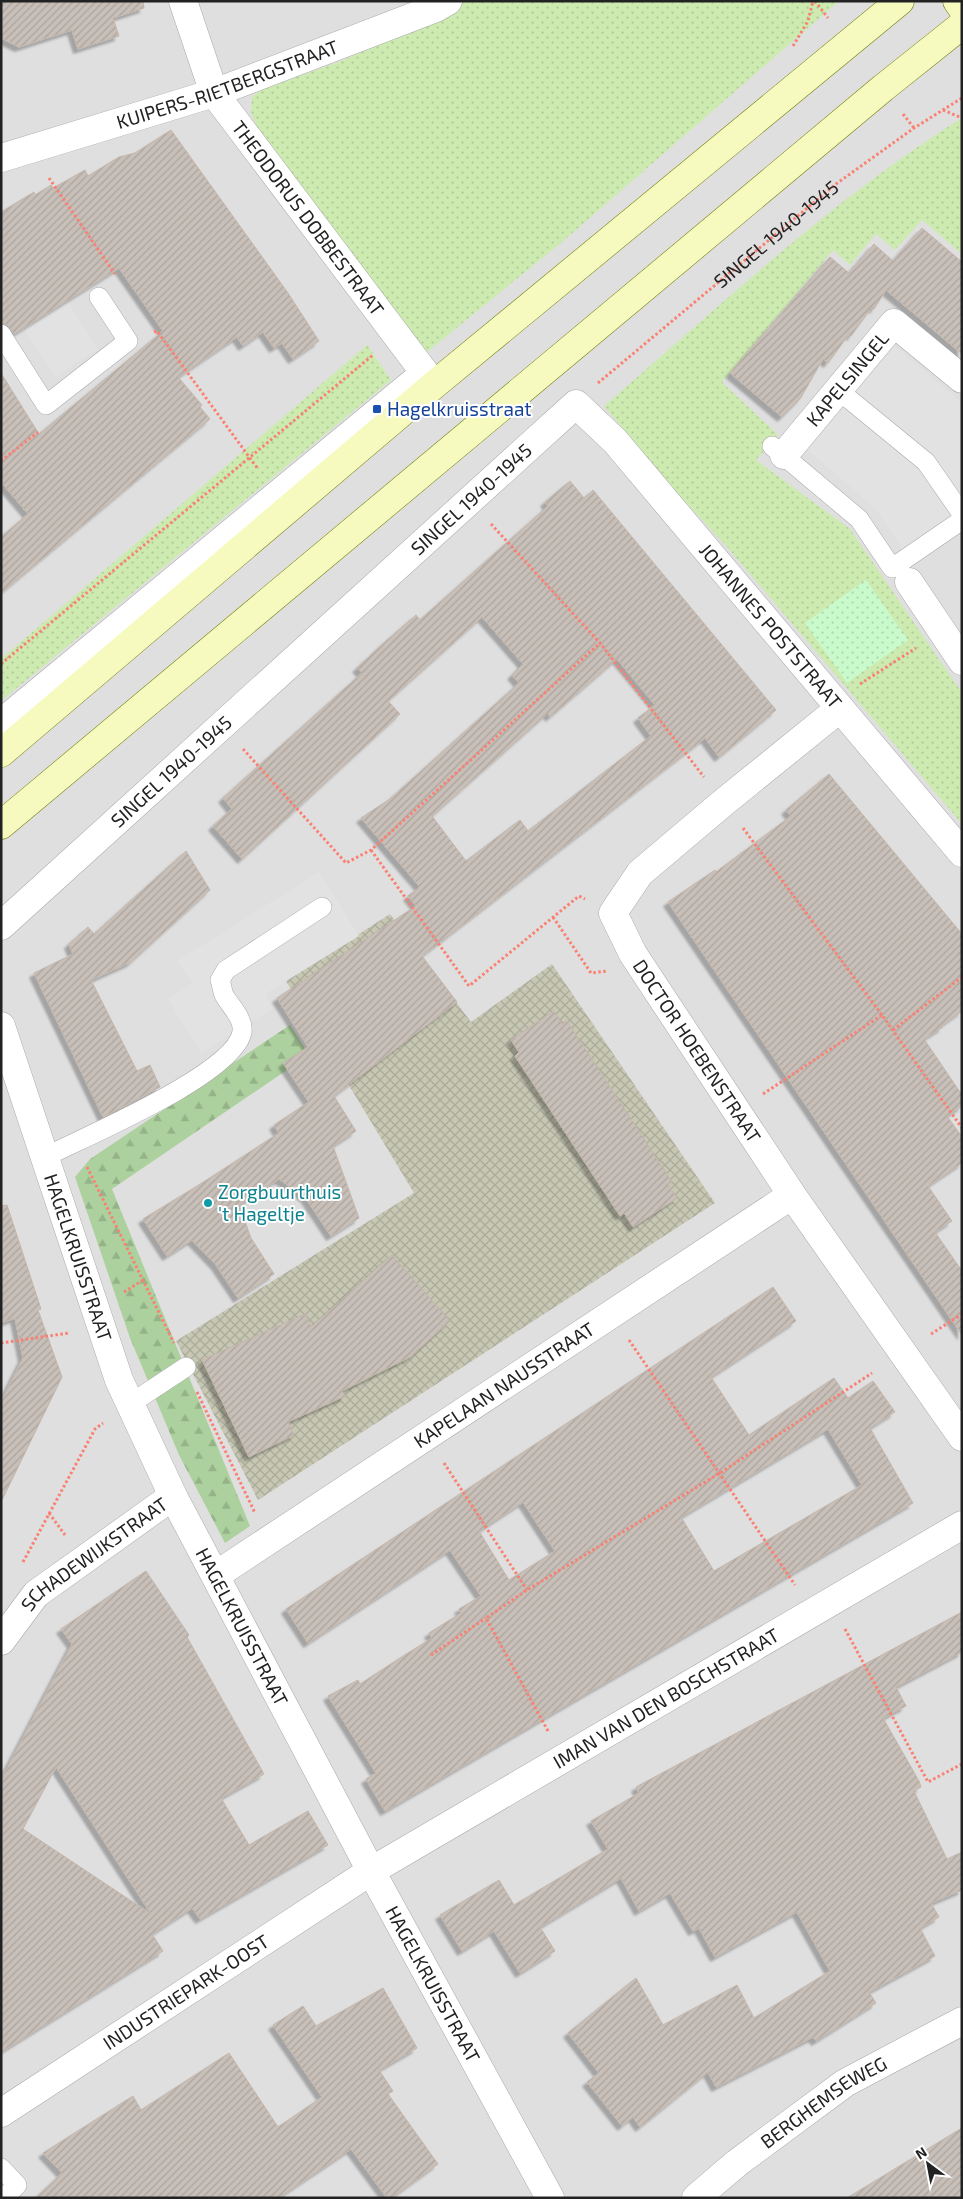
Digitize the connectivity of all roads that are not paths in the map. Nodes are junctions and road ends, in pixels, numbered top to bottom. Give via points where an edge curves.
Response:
1 (183, 1) edge
2 (448, 1) edge
3 (900, 1) edge
4 (957, 1) edge
5 (962, 8) edge
6 (962, 25) edge
7 (214, 93) junction
8 (1, 158) edge
9 (99, 297) road end
10 (1, 334) edge
11 (962, 379) edge
12 (838, 390) junction
13 (576, 404) joint
14 (778, 450) joint
15 (962, 514) edge
16 (962, 520) edge
17 (909, 582) dead end
18 (962, 661) edge
19 (836, 705) junction
20 (1, 723) edge
21 (1, 753) edge
22 (1, 825) edge
23 (962, 853) edge
24 (322, 907) dead end
25 (1, 926) edge
26 (1, 1026) edge
27 (45, 1157) junction
28 (792, 1194) junction
29 (186, 1367) road end
30 (130, 1404) junction
31 (962, 1438) edge
32 (174, 1496) junction
33 (962, 1526) edge
34 (216, 1575) junction
35 (1, 1641) edge
36 (371, 1871) junction
37 (962, 2021) edge
38 (1, 2113) edge
39 (1, 2168) edge
40 (4, 2198) edge
41 (550, 2198) edge
42 (696, 2198) edge

1 - 7 street, THEODORUS DOBBESTRAAT
2 - 7 street, KUIPERS-RIETBERGSTRAAT
3 - 21 main road via 434,385
4 - 5 main road
6 - 22 main road
7 - 8 street, KUIPERS-RIETBERGSTRAAT
7 - 20 street, THEODORUS DOBBESTRAAT via 425,373
9 - 10 lane via 128,341 46,405
11 - 12 street, KAPELSINGEL via 894,324
12 - 14 street, KAPELSINGEL
12 - 15 lane via 926,462
13 - 19 street, JOHANNES POSTSTRAAT via 615,441
13 - 25 street, SINGEL 1940-1945
14 - 16 lane via 859,519 892,568
17 - 18 street
19 - 23 street, JOHANNES POSTSTRAAT
19 - 28 street, DOCTOR HOEBENSTRAAT via 640,873 613,913 633,954
24 - 27 lane via 226,970 220,980 224,994 240,1018 242,1032 233,1051 183,1089
26 - 27 street, HAGELKRUISSTRAAT
27 - 30 street, HAGELKRUISSTRAAT via 118,1380
28 - 31 street, DOCTOR HOEBENSTRAAT
28 - 34 street, KAPELAAN NAUSSTRAAT
29 - 30 lane
30 - 32 street, HAGELKRUISSTRAAT
32 - 34 street, HAGELKRUISSTRAAT
32 - 35 street, SCHADEWIJKSTRAAT via 36,1594
33 - 36 street, IMAN VAN DEN BOSCHSTRAAT
34 - 36 street, HAGELKRUISSTRAAT
36 - 38 street, INDUSTRIEPARK-OOST
36 - 41 street, HAGELKRUISSTRAAT
37 - 42 street, BERGHEMSEWEG via 846,2083 737,2163
39 - 40 lane via 17,2185

